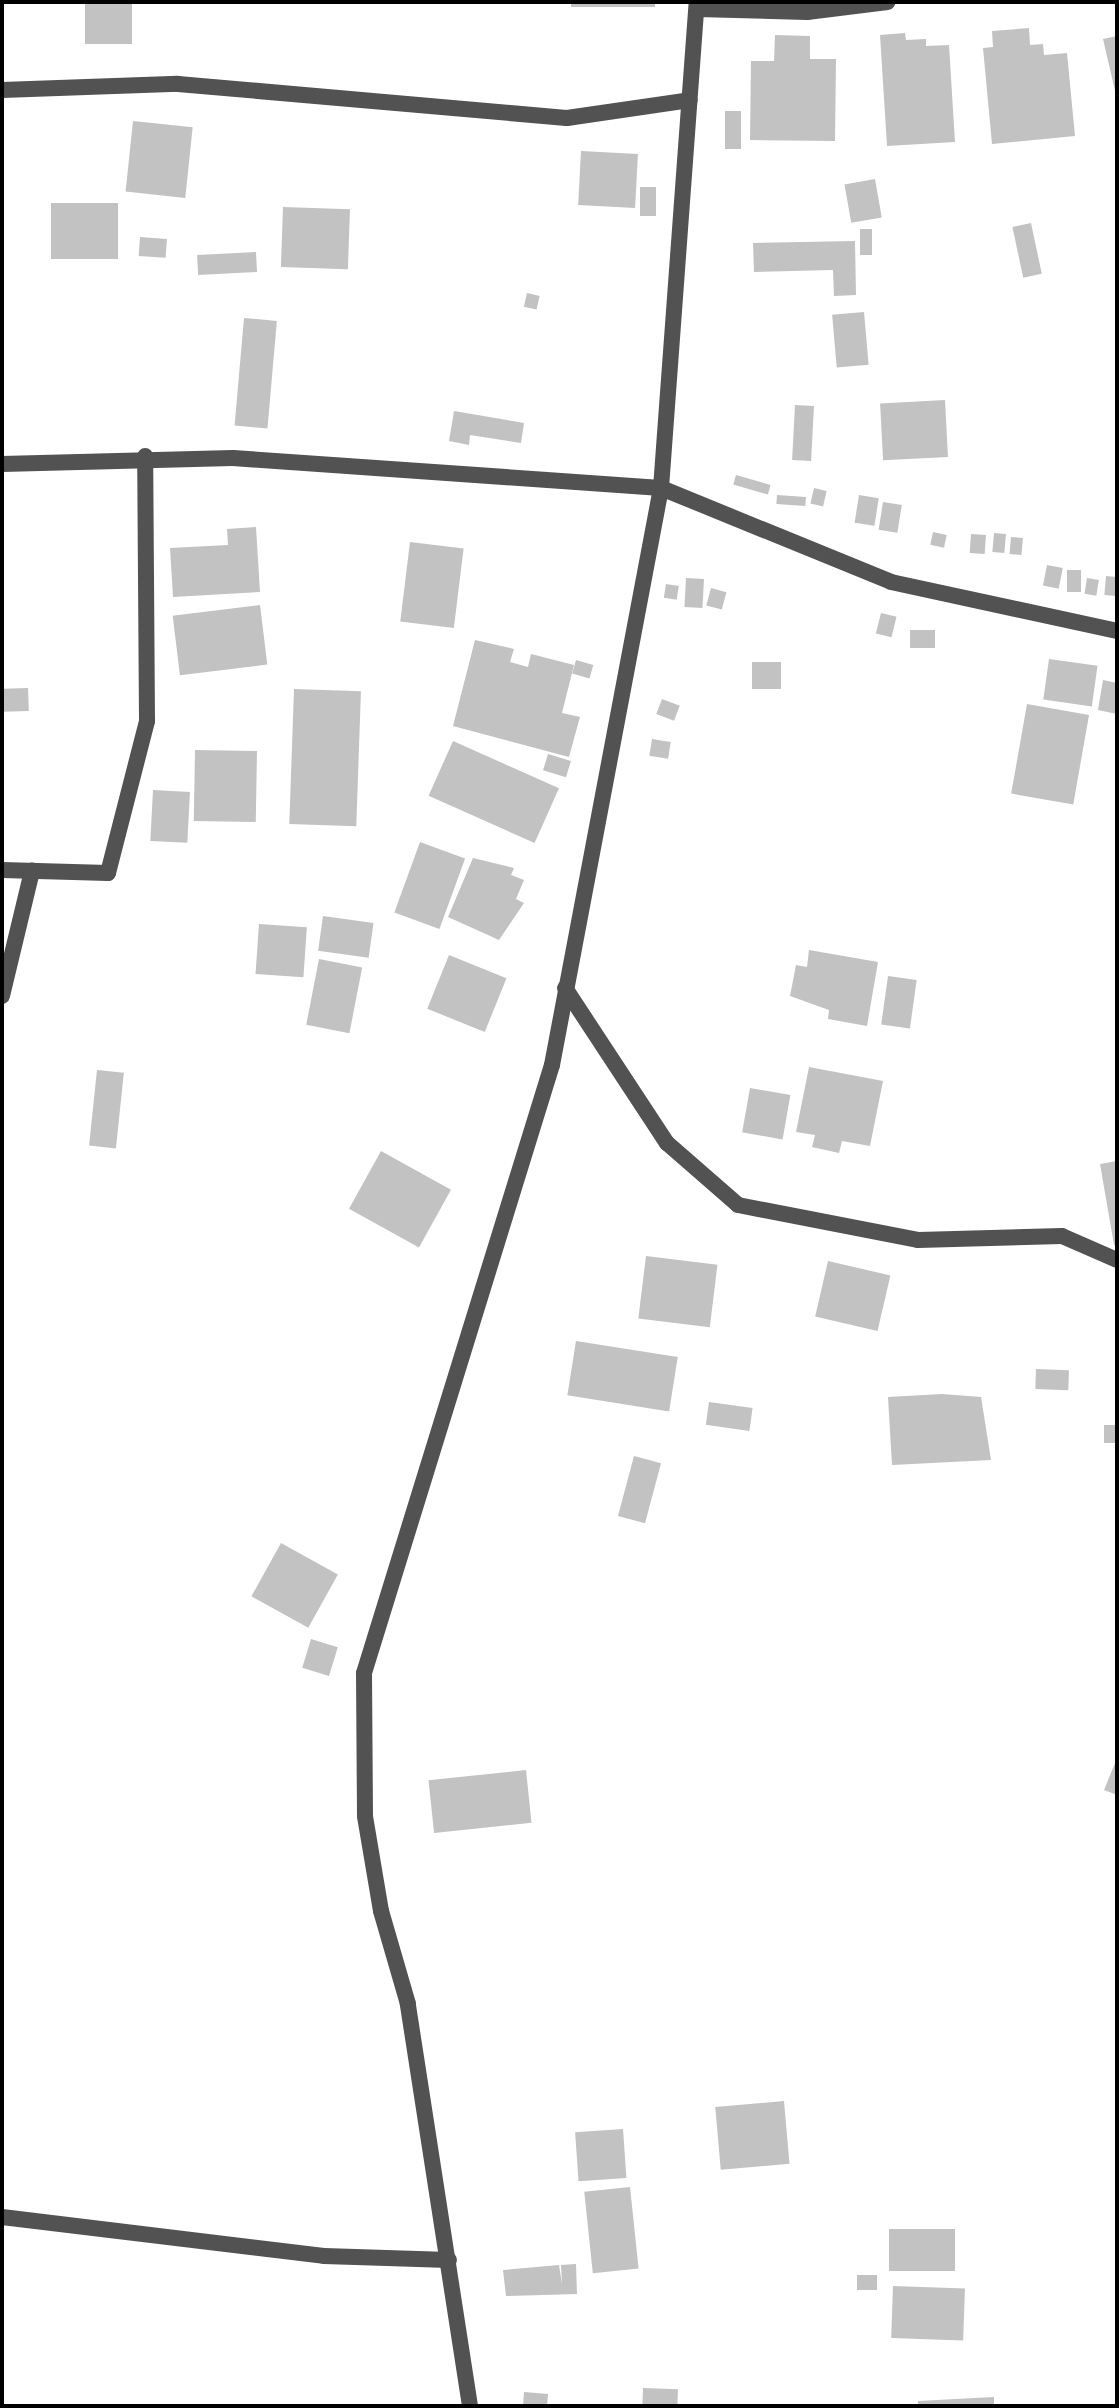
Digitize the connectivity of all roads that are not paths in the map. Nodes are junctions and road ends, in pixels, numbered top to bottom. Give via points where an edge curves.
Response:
1 (887, 2) edge
2 (697, 6) edge
3 (2, 90) edge
4 (690, 100) junction
5 (145, 456) junction
6 (2, 464) edge
7 (661, 488) junction
8 (1117, 631) edge
9 (2, 870) edge
10 (32, 871) junction
11 (565, 988) junction
12 (2, 996) edge
13 (1117, 1260) edge
14 (2, 2217) edge
15 (449, 2260) junction
16 (470, 2406) edge

1 - 2 street via 807,12
2 - 4 street
3 - 4 street via 178,84 567,118
4 - 7 street
5 - 6 street
5 - 7 street
5 - 10 street via 147,721 108,873
7 - 8 street via 891,582
7 - 11 street
9 - 10 street
10 - 12 street
11 - 13 street via 667,1143 738,1205 918,1240 1062,1236
11 - 15 street via 552,1065 364,1673 365,1816 381,1911 408,2004
14 - 15 street via 324,2256
15 - 16 street

